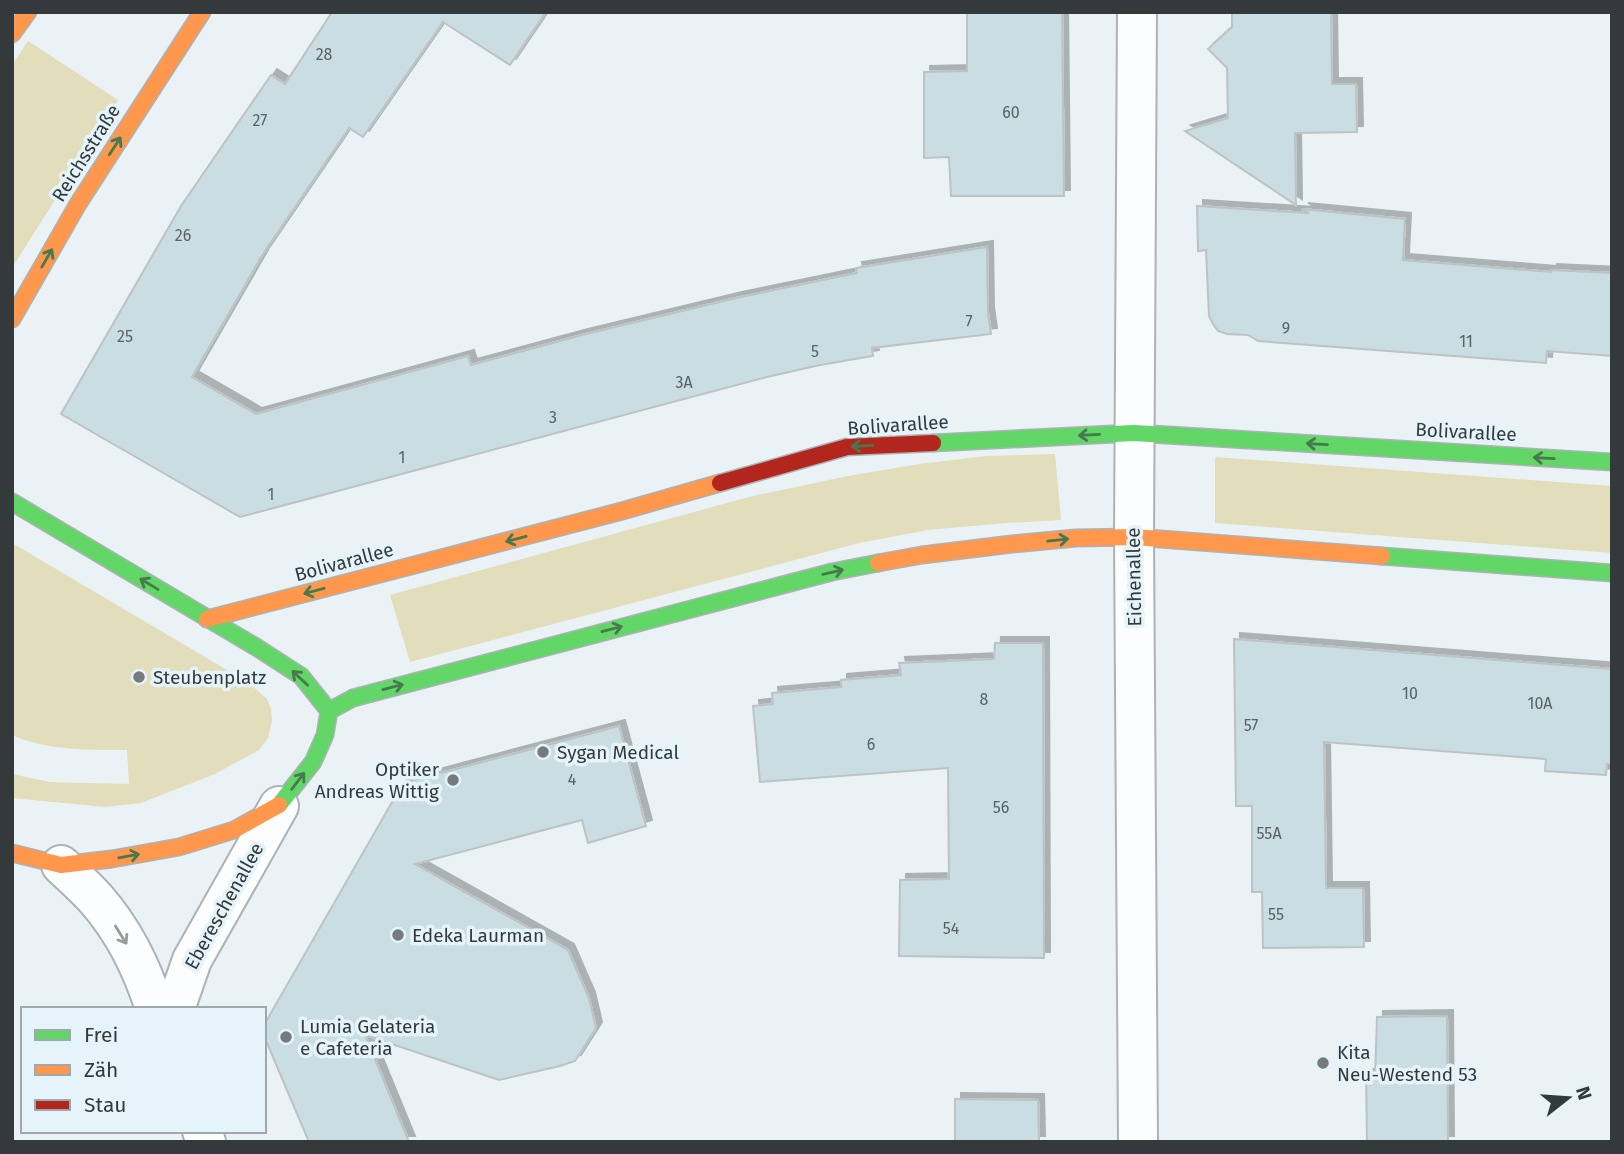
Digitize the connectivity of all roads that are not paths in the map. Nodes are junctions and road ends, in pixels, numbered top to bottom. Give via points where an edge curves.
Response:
1 (28, 12) edge
2 (202, 12) edge
3 (1137, 12) edge
4 (12, 34) edge
5 (12, 319) edge
6 (1134, 433) junction
7 (1612, 462) edge
8 (12, 502) edge
9 (1134, 537) junction
10 (1612, 573) edge
11 (207, 619) junction
12 (329, 711) junction
13 (279, 806) junction
14 (12, 853) edge
15 (61, 865) junction
16 (154, 1007) edge
17 (175, 1007) edge
18 (1138, 1142) edge

1 - 4 street
5 -> 2 street, Reichsstraße via 78,204
3 - 6 street, Eichenallee
7 -> 6 street, Bolivarallee
6 - 9 street, Eichenallee
6 -> 11 street, Bolivarallee via 847,447
11 -> 8 street
9 - 10 street
12 -> 9 street via 353,698 832,572 999,545
9 - 18 street, Eichenallee
12 -> 11 street via 301,676
13 -> 12 street via 313,762
15 -> 13 street via 179,847 234,830
13 - 17 street, Ebereschenallee via 192,960
14 - 15 street
15 -> 16 street via 97,900 124,937

